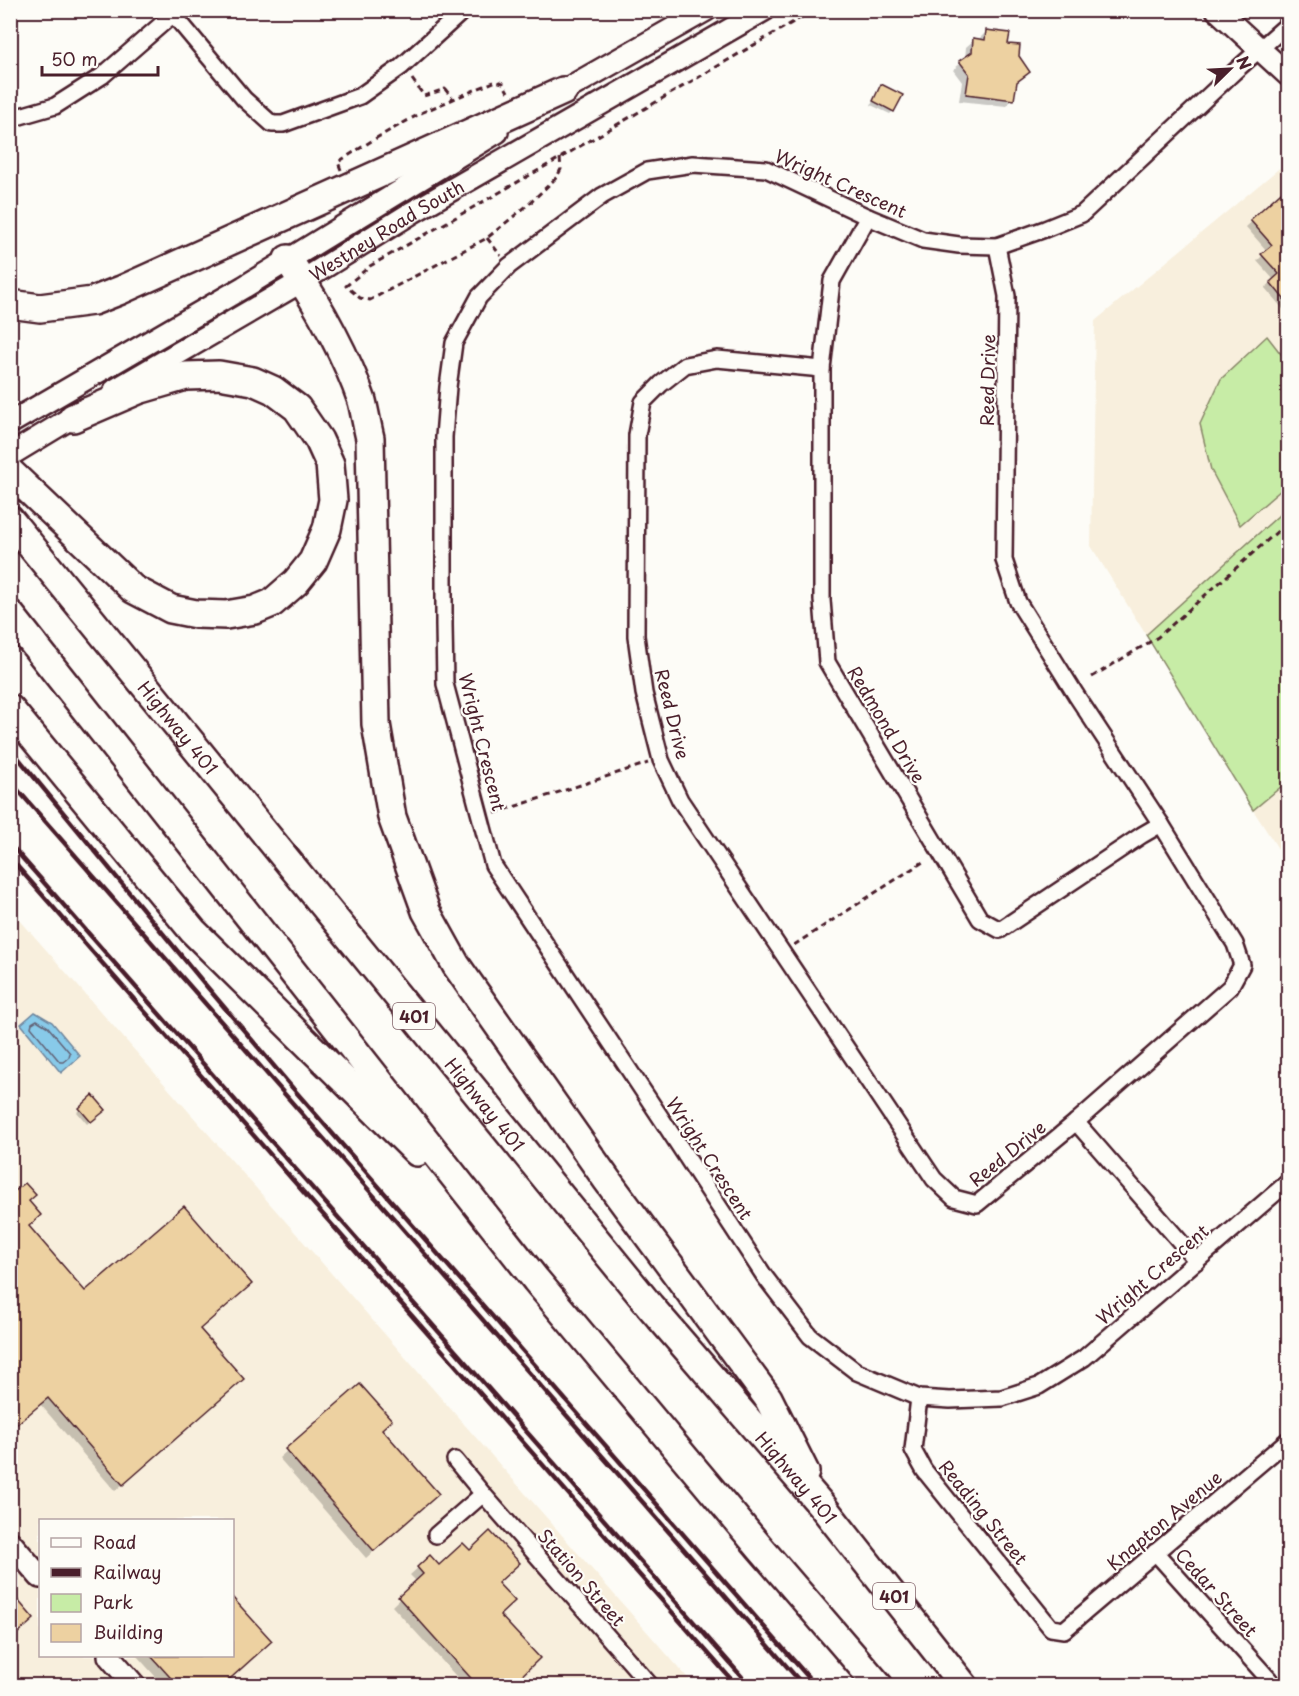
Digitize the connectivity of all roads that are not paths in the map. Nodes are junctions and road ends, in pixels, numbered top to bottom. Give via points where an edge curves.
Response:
1 (464, 10) edge
2 (706, 10) edge
3 (764, 10) edge
4 (1216, 10) edge
5 (176, 12) edge
6 (1288, 24) edge
7 (1259, 50) junction
8 (1288, 75) edge
9 (563, 91) junction
10 (10, 119) edge
11 (868, 217) junction
12 (997, 246) junction
13 (295, 270) junction
14 (10, 304) edge
15 (822, 369) junction
16 (73, 418) junction
17 (10, 423) edge
18 (13, 469) edge
19 (10, 520) edge
20 (10, 614) edge
21 (10, 709) edge
22 (1161, 825) junction
23 (1076, 1122) junction
24 (1288, 1182) edge
25 (1197, 1261) junction
26 (536, 1280) junction
27 (919, 1398) junction
28 (1288, 1440) edge
29 (455, 1460) dead end
30 (483, 1494) junction
31 (823, 1508) junction
32 (436, 1535) dead end
33 (10, 1542) edge
34 (1155, 1552) junction
35 (39, 1575) edge
36 (1065, 1630) joint
37 (110, 1657) edge
38 (135, 1686) edge
39 (651, 1686) edge
40 (879, 1686) edge
41 (964, 1686) edge
42 (1275, 1686) edge

1 - 5 street via 360,96 283,124 273,124 244,99
2 - 9 main road, Westney Road South
3 - 13 main road, Westney Road South via 412,212
4 - 7 main road
5 - 10 street via 102,76 55,105
6 - 7 street, Wright Crescent
7 - 8 main road
7 - 12 street, Wright Crescent via 1082,214
9 - 13 main road, Westney Road South
9 - 14 highway via 93,301 40,308
11 - 12 street, Wright Crescent via 923,240
11 - 15 street, Redmond Drive via 832,281
11 - 27 street, Wright Crescent via 766,169 693,164 647,171 602,196 508,266 479,297 453,343 448,387 444,437 445,684 493,865 765,1277 810,1336 857,1372
12 - 22 street, Reed Drive via 1007,296 1004,560 1018,602
13 - 16 main road, Westney Road South
13 - 17 main road, Westney Road South via 244,287
13 - 31 highway via 344,356 362,402 370,438 375,724 392,817 426,911 456,965 607,1180 768,1398
15 - 22 street, Redmond Drive via 822,600 827,662 980,919 1000,930
15 - 23 street, Reed Drive via 717,359 685,365 643,402 637,435 636,636 644,693 661,760 680,800 782,953 934,1179 954,1198 977,1204
16 - 18 main road, Westney Road South
16 - 18 highway via 138,390 186,376 219,375 253,381 273,390 297,408 330,464 333,500 327,529 313,561 272,603 255,610 226,615 171,609 134,589
19 - 31 highway, Highway 401 / 401 via 650,1306
20 - 26 highway
21 - 26 highway via 193,931 428,1163
22 - 23 street, Reed Drive via 1235,944 1242,965 1230,987
23 - 25 street
24 - 25 street, Wright Crescent
25 - 27 street, Wright Crescent via 1084,1358 1040,1386 1002,1398
26 - 40 highway via 760,1550
27 - 36 street, Reading Street via 913,1450 924,1470 1051,1628
28 - 34 street, Knapton Avenue
29 - 30 street, Station Street
30 - 32 street
30 - 39 street, Station Street
31 - 41 highway, Highway 401 / 401
33 - 35 main road
34 - 36 street, Knapton Avenue
34 - 42 street, Cedar Street
37 - 38 main road

